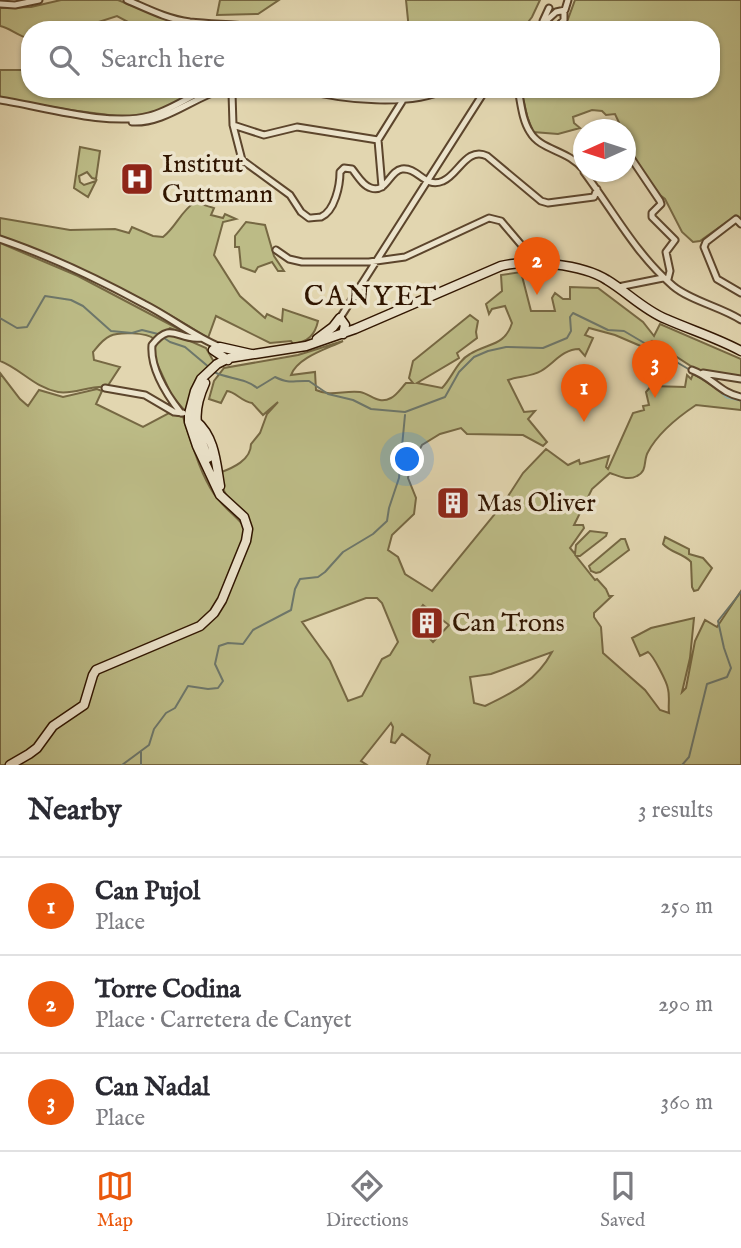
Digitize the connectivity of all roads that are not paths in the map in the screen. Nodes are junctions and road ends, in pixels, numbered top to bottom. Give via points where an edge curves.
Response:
1 (39, 0) edge
2 (127, 0) edge
3 (548, 0) edge
4 (568, 0) edge
5 (0, 4) edge
6 (549, 8) junction
7 (559, 12) junction
8 (185, 21) edge
9 (543, 21) edge
10 (545, 21) edge
11 (563, 21) edge
12 (189, 98) edge
13 (232, 98) edge
14 (355, 98) edge
15 (416, 98) edge
16 (479, 98) edge
17 (520, 98) edge
18 (196, 99) edge
19 (0, 100) edge
20 (403, 100) junction
21 (180, 102) junction
22 (142, 118) junction
23 (160, 118) junction
24 (122, 119) junction
25 (233, 125) junction
26 (378, 140) junction
27 (573, 158) edge
28 (636, 166) edge
29 (592, 182) edge
30 (428, 183) junction
31 (382, 187) junction
32 (597, 189) junction
33 (738, 221) edge
34 (0, 239) edge
35 (276, 250) dead end
36 (376, 260) junction
37 (534, 264) junction
38 (553, 269) junction
39 (501, 270) junction
40 (598, 278) junction
41 (665, 278) junction
42 (618, 287) junction
43 (741, 293) edge
44 (741, 320) edge
45 (342, 321) junction
46 (372, 325) junction
47 (334, 327) junction
48 (358, 327) junction
49 (343, 334) junction
50 (201, 338) junction
51 (323, 344) junction
52 (216, 348) junction
53 (302, 348) junction
54 (741, 353) edge
55 (257, 356) junction
56 (221, 364) junction
57 (692, 370) dead end
58 (699, 372) junction
59 (741, 379) edge
60 (204, 380) junction
61 (105, 388) dead end
62 (741, 397) edge
63 (188, 416) junction
64 (205, 440) junction
65 (207, 467) junction
66 (228, 502) junction
67 (10, 765) edge

1 - 5 street
2 - 8 street
3 - 6 street
4 - 7 street
6 - 7 street
6 - 9 street
7 - 10 street
7 - 11 street
12 - 21 street
13 - 25 street
14 - 20 street
15 - 20 street
16 - 30 street
17 - 27 street via 532,135
18 - 23 street
19 - 24 street
20 - 26 street
21 - 22 street
21 - 23 street
22 - 23 street
22 - 24 street
23 - 24 street via 146,123
25 - 26 street via 264,135 297,127
25 - 31 street via 242,160 290,195 309,218 328,212 344,168 352,169 367,187
26 - 31 street
28 - 41 street via 661,203 652,217 675,240 666,252 670,271
29 - 32 street
30 - 31 street via 402,169
30 - 32 street via 445,181 471,156 483,154 548,204 594,197
30 - 36 street
32 - 41 street via 630,241
33 - 43 street via 704,247 717,279
34 - 50 street via 86,274
35 - 36 street via 302,261
36 - 37 street via 405,257 489,218 501,221
36 - 45 street
37 - 38 street
37 - 39 street
37 - 42 street via 583,270
37 - 48 street via 501,267
38 - 39 street
38 - 40 street
39 - 46 street
40 - 42 street
40 - 54 street via 661,322
41 - 42 street
41 - 44 street via 674,287
42 - 54 street via 665,319 710,335
45 - 47 street
45 - 48 street
45 - 49 street
46 - 49 street
46 - 51 street
47 - 49 street
47 - 53 street
48 - 49 street
49 - 51 street
49 - 53 street
50 - 52 street
50 - 63 street via 175,332 160,336 152,345 153,361
51 - 55 street via 285,356
52 - 55 street
52 - 56 street via 227,352
53 - 55 street
55 - 56 street
56 - 60 street
57 - 58 street
58 - 59 street
58 - 62 street via 728,394
60 - 63 street via 195,391
60 - 63 street via 195,411
61 - 63 street via 145,395
63 - 64 street via 197,438
63 - 65 street
64 - 65 street
64 - 66 street
65 - 66 street
66 - 67 street via 244,517 247,535 214,613 200,625 96,670 84,705 52,726 37,748

